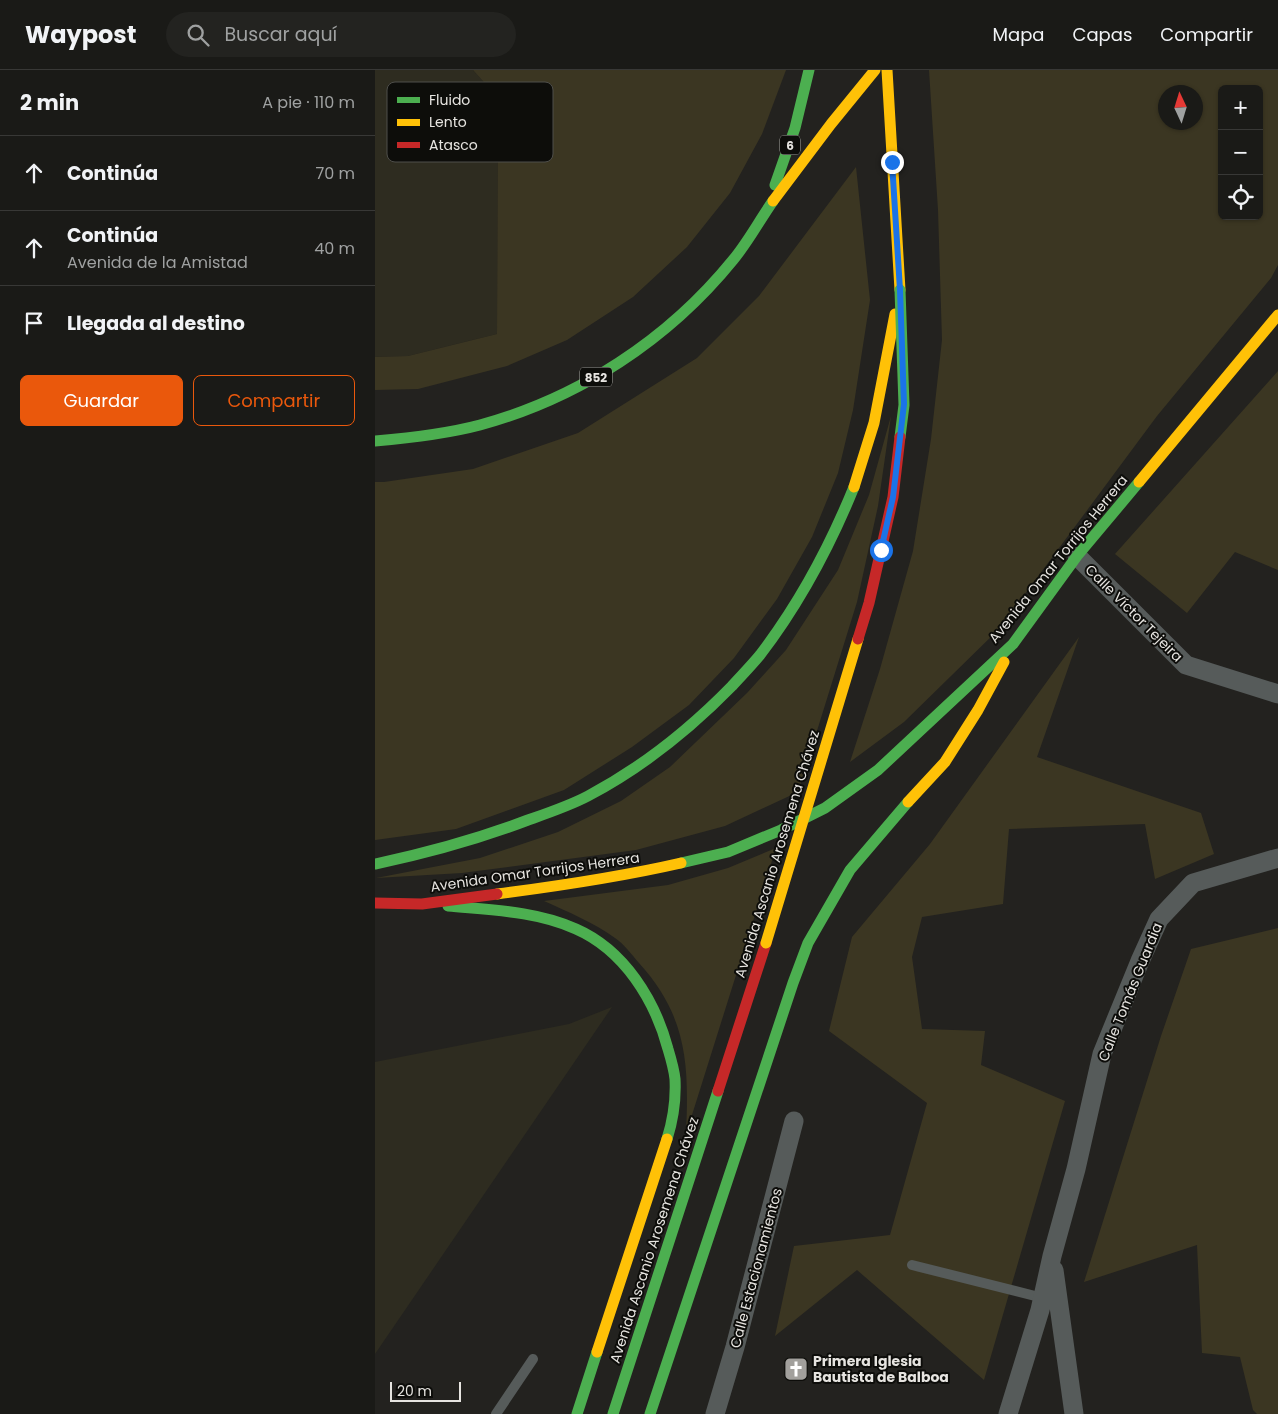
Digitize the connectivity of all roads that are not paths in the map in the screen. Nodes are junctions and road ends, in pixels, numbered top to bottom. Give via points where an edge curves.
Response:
1 (809, 70) edge
2 (875, 70) edge
3 (887, 70) edge
4 (762, 217) junction
5 (900, 290) junction
6 (1278, 315) edge
7 (375, 441) edge
8 (1077, 556) junction
9 (1013, 644) junction
10 (1278, 694) edge
11 (1278, 858) edge
12 (375, 864) edge
13 (375, 903) edge
14 (422, 904) junction
15 (794, 1121) dead end
16 (1052, 1256) junction
17 (912, 1264) dead end
18 (1043, 1298) junction
19 (533, 1359) dead end
20 (496, 1414) edge
21 (577, 1414) edge
22 (613, 1414) edge
23 (650, 1414) edge
24 (715, 1414) edge
25 (1009, 1414) edge
26 (1074, 1414) edge

1 - 4 main road, 6 via 787,154
2 - 4 main road
3 - 5 main road
4 - 7 main road, 852 via 733,259 699,298 661,333 583,385 528,410 479,426 428,436
5 - 12 main road, bridge via 880,396 864,457 843,514 806,586 762,653 681,734 588,796 482,838 415,857
5 - 22 main road, Avenida Ascanio Arosemena Chávez, bridge via 904,404 893,497 869,603 766,943
6 - 8 main road, Avenida Omar Torrijos Herrera
8 - 9 main road, Avenida Omar Torrijos Herrera
8 - 10 street, Calle Víctor Tejeira via 1186,665
9 - 14 main road, Avenida Omar Torrijos Herrera via 878,770 825,808 781,830 728,852 642,872
9 - 23 main road via 979,710 945,762 850,870 809,943
11 - 16 street, Calle Tomás Guardia via 1193,883 1159,919 1102,1054 1076,1170
13 - 14 main road, Avenida Omar Torrijos Herrera
14 - 21 main road, Avenida Ascanio Arosemena Chávez via 513,912 573,928 595,940 623,962 639,982 657,1012 666,1038 675,1076 672,1123
15 - 24 street, Calle Estacionamientos
16 - 18 street, Calle Tomás Guardia
16 - 26 street, Calle Tomás Guardia
17 - 18 lane
18 - 25 street, Calle Tomás Guardia
19 - 20 lane

